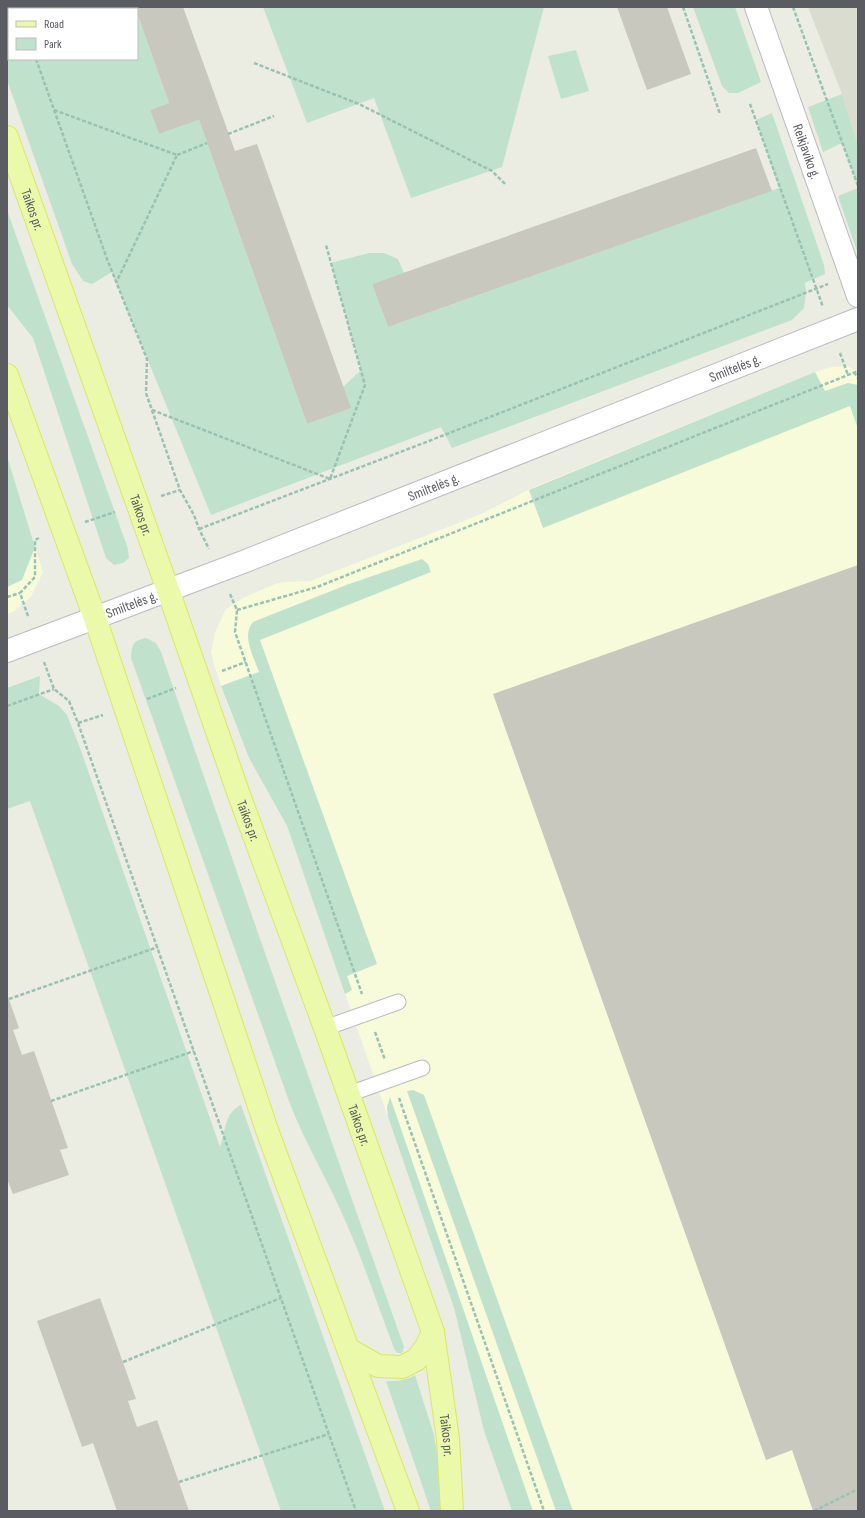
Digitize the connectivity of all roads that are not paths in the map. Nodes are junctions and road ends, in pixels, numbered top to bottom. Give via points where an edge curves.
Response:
1 (756, 7) edge
2 (7, 137) edge
3 (858, 296) edge
4 (858, 319) edge
5 (7, 375) edge
6 (168, 590) junction
7 (95, 618) junction
8 (7, 651) edge
9 (398, 1002) dead end
10 (325, 1028) junction
11 (422, 1068) dead end
12 (349, 1094) junction
13 (433, 1332) junction
14 (348, 1349) junction
15 (408, 1511) edge
16 (452, 1511) edge

1 - 3 street, Reikjaviko g.
2 - 6 main road, Taikos pr.
4 - 6 street, Smiltelės g.
5 - 7 main road
6 - 7 street, Smiltelės g.
6 - 10 main road, Taikos pr. via 238,792
7 - 8 street, Smiltelės g.
7 - 14 main road via 268,1133
9 - 10 lane
10 - 12 main road, Taikos pr.
11 - 12 lane
12 - 13 main road, Taikos pr.
13 - 14 main road via 416,1360 402,1367 378,1366
13 - 16 main road, Taikos pr. via 448,1439
14 - 15 main road

